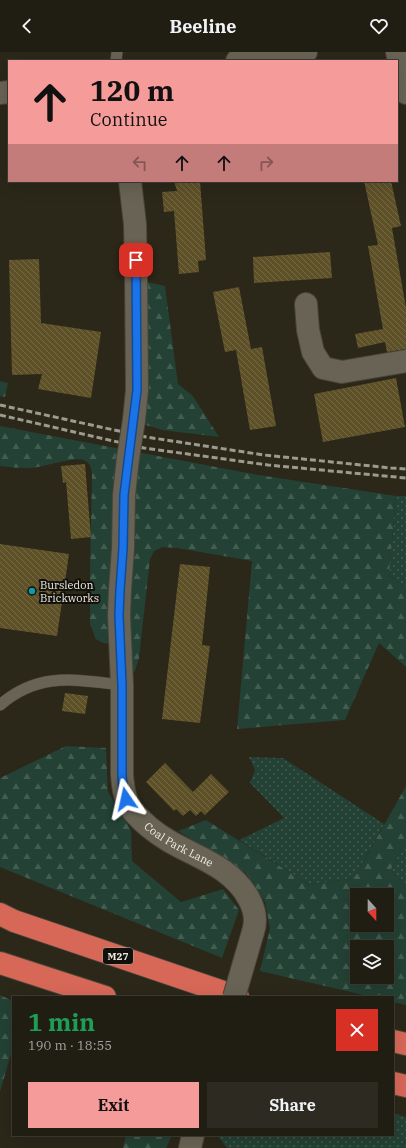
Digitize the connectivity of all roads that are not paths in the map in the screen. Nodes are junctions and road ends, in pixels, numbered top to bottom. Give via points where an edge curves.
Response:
1 (306, 52) edge
2 (398, 52) edge
3 (245, 60) edge
4 (406, 93) edge
5 (130, 182) edge
6 (306, 304) dead end
7 (406, 361) edge
8 (122, 685) junction
9 (0, 705) edge
10 (0, 914) edge
11 (0, 963) edge
12 (102, 996) edge
13 (234, 996) edge
14 (235, 996) edge
15 (394, 1041) edge
16 (406, 1044) edge
17 (394, 1083) edge
18 (406, 1086) edge
19 (193, 1136) edge
20 (190, 1148) edge

1 - 3 street
2 - 4 street
5 - 8 street, Coal Park Lane, bridge via 135,224 137,390 124,495 120,590
6 - 7 street via 313,352 323,368 342,372
8 - 9 lane via 68,679 44,682 19,692
8 - 13 street, Coal Park Lane, bridge via 122,775 123,789 130,808 168,841 227,872 244,889 253,906 253,932
10 - 14 highway, M27
11 - 12 highway
15 - 16 highway
17 - 18 highway
19 - 20 street

